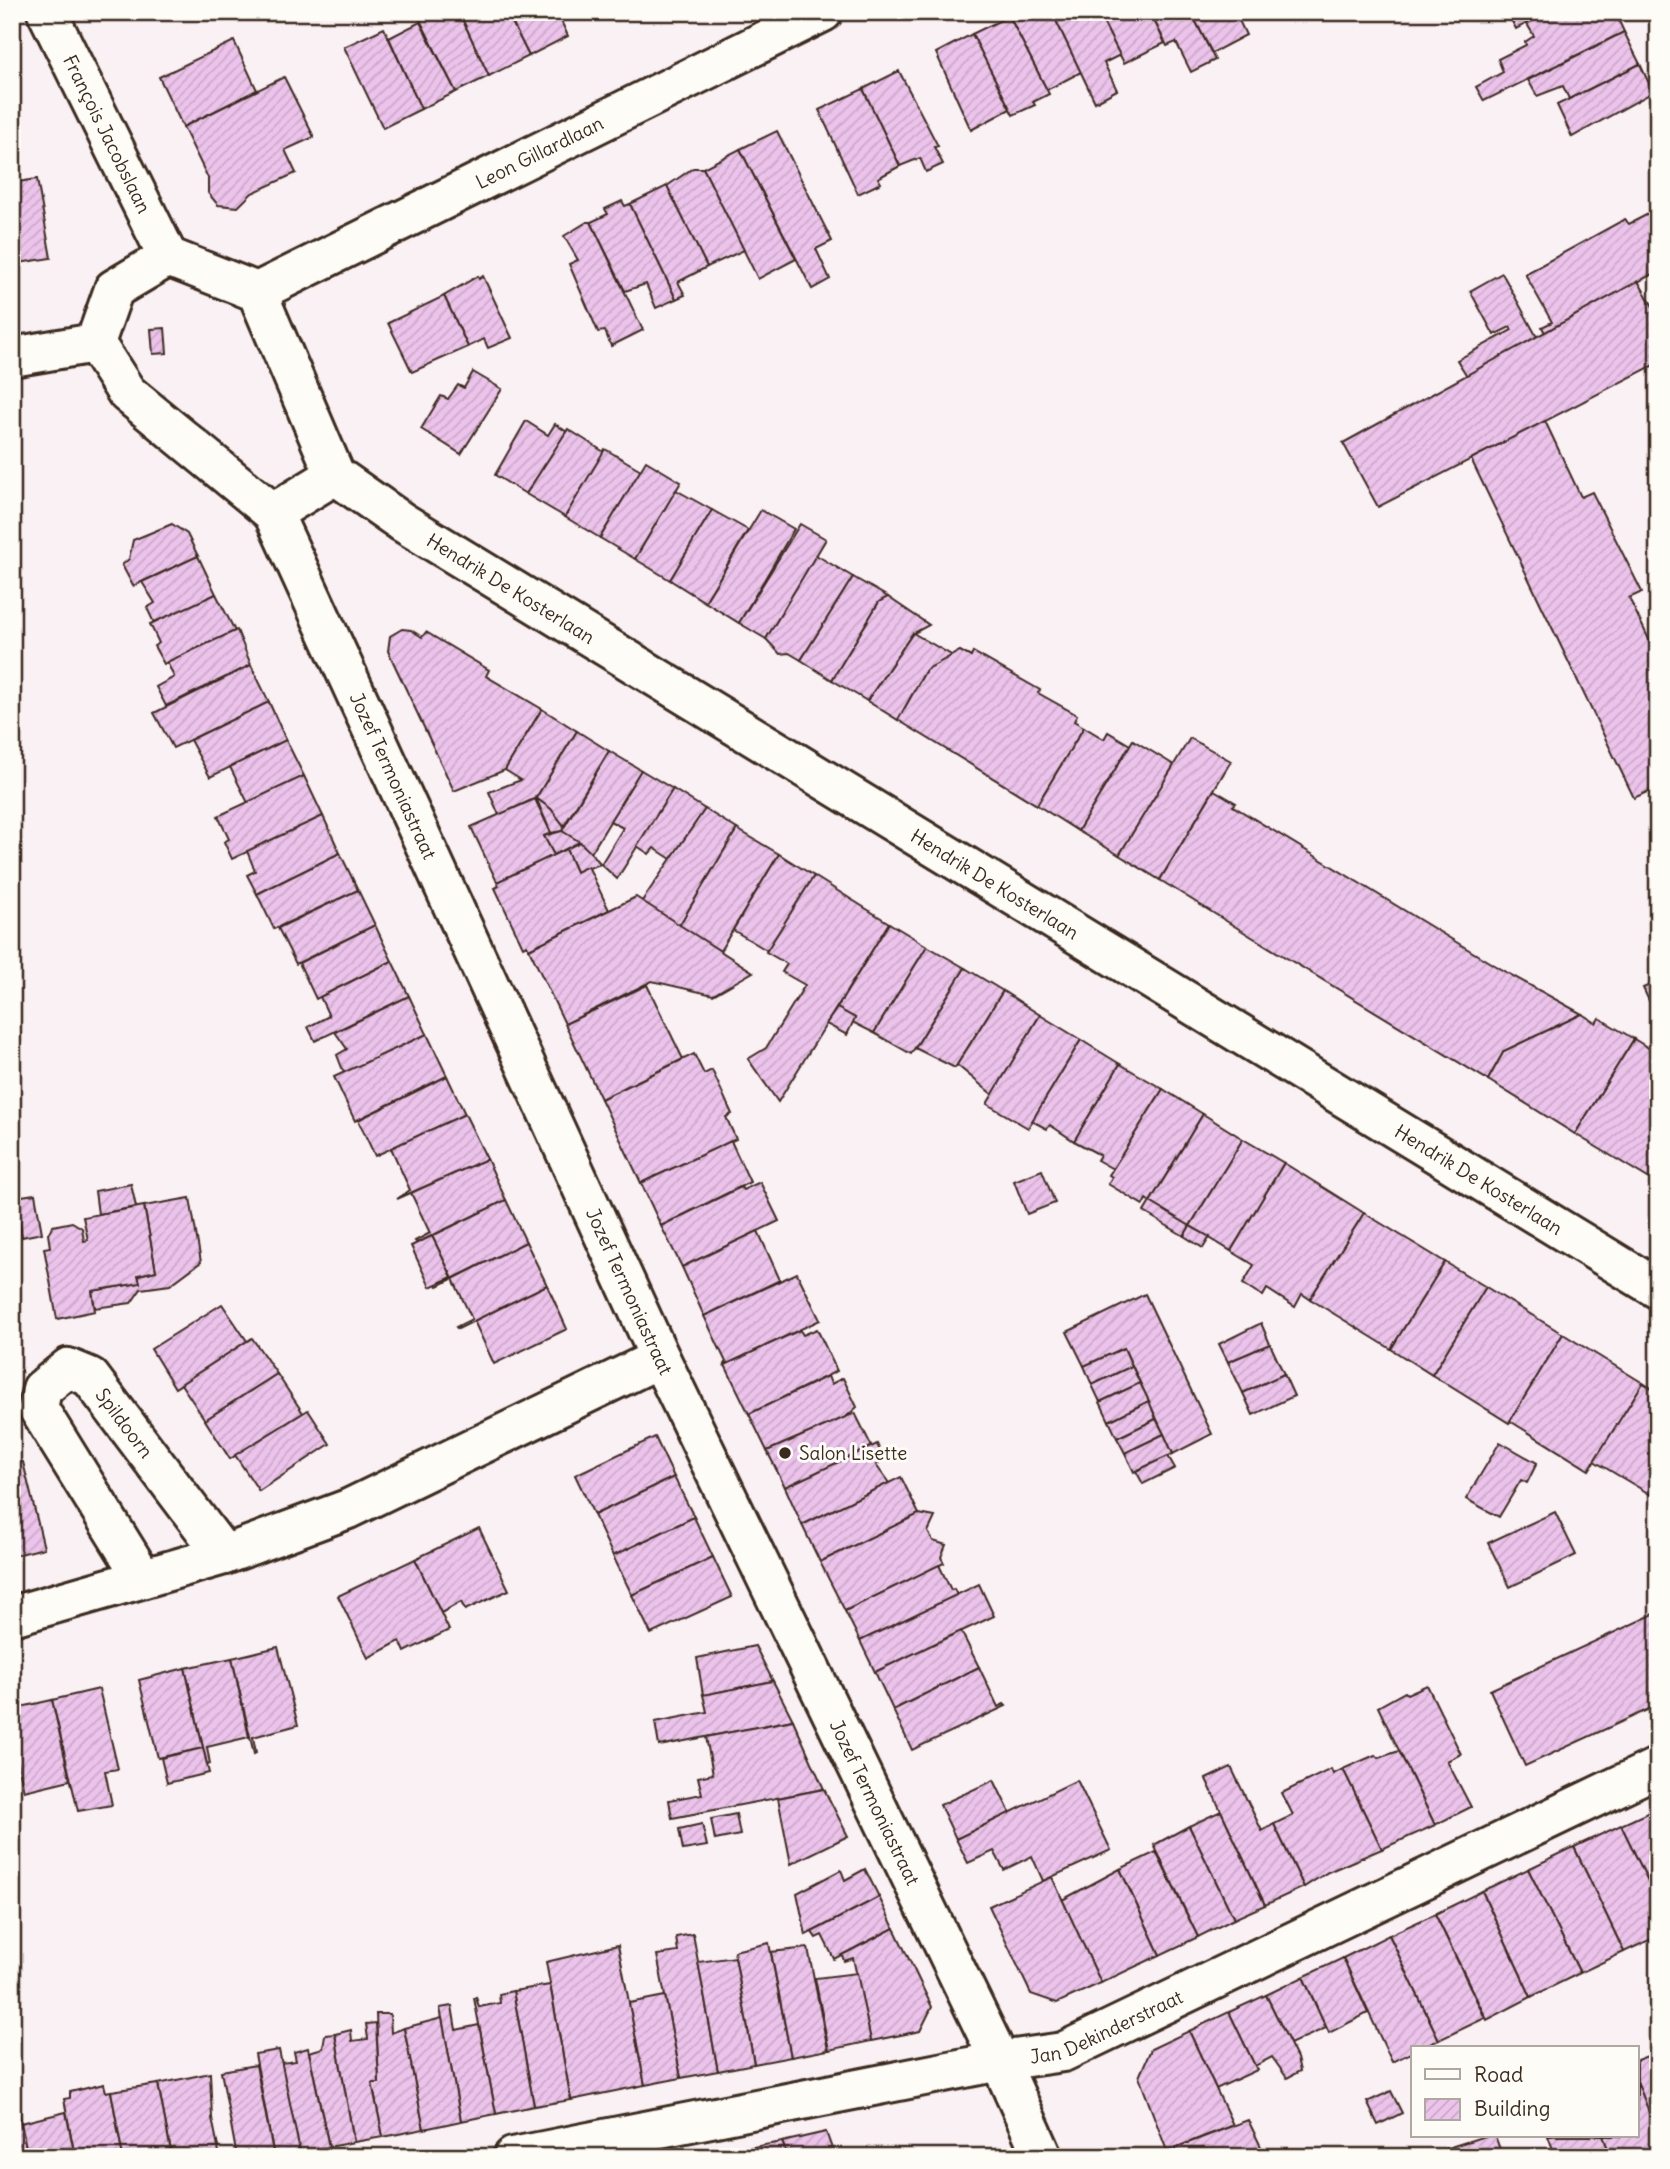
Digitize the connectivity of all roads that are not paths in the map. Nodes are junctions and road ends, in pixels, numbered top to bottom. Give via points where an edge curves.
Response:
1 (47, 12) edge
2 (823, 12) edge
3 (168, 257) junction
4 (257, 292) junction
5 (95, 344) junction
6 (12, 357) edge
7 (335, 475) junction
8 (273, 513) junction
9 (1658, 1289) edge
10 (660, 1358) junction
11 (224, 1555) junction
12 (143, 1578) junction
13 (12, 1616) edge
14 (1658, 1767) edge
15 (1000, 2061) junction
16 (513, 2157) edge
17 (1043, 2157) edge

1 - 3 street, François Jacobslaan
2 - 4 street, Leon Gillardlaan
3 - 4 street
3 - 5 street via 114,289
4 - 7 street
5 - 6 street
5 - 8 street via 127,393
7 - 8 street
7 - 9 street, Hendrik De Kosterlaan via 402,522
8 - 10 street, Jozef Termoniastraat
10 - 11 street via 348,1509
10 - 15 street, Jozef Termoniastraat
11 - 12 street
11 - 12 street, Spildoorn via 90,1377 68,1368 42,1389 38,1408
12 - 13 street
14 - 15 street, Jan Dekinderstraat via 1063,2052
15 - 16 street, Jan Dekinderstraat
15 - 17 street, Jozef Termoniastraat

